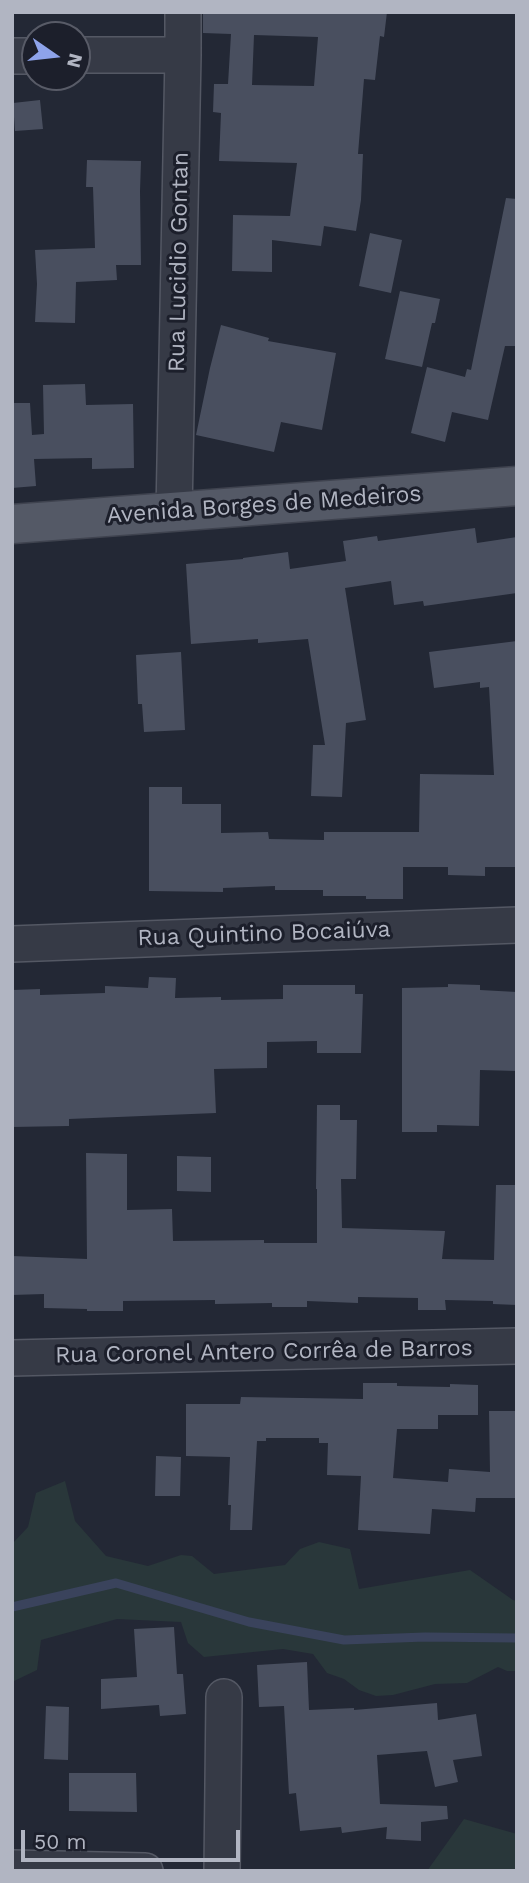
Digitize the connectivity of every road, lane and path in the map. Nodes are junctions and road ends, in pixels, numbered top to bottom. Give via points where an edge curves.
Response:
1 (183, 12) edge
2 (91, 55) edge
3 (183, 55) junction
4 (517, 486) edge
5 (174, 512) junction
6 (12, 524) edge
7 (517, 925) edge
8 (12, 944) edge
9 (517, 1346) edge
10 (12, 1358) edge
11 (224, 1697) dead end
12 (12, 1868) edge
13 (145, 1871) edge
14 (222, 1871) edge

1 - 3 street, Rua Lucidio Gontan
2 - 3 street
3 - 5 street, Rua Lucidio Gontan
4 - 5 main road, Avenida Borges de Medeiros
5 - 6 main road, Avenida Borges de Medeiros
7 - 8 street, Rua Quintino Bocaiúva
9 - 10 street, Rua Coronel Antero Corrêa de Barros
11 - 14 street
12 - 13 street

